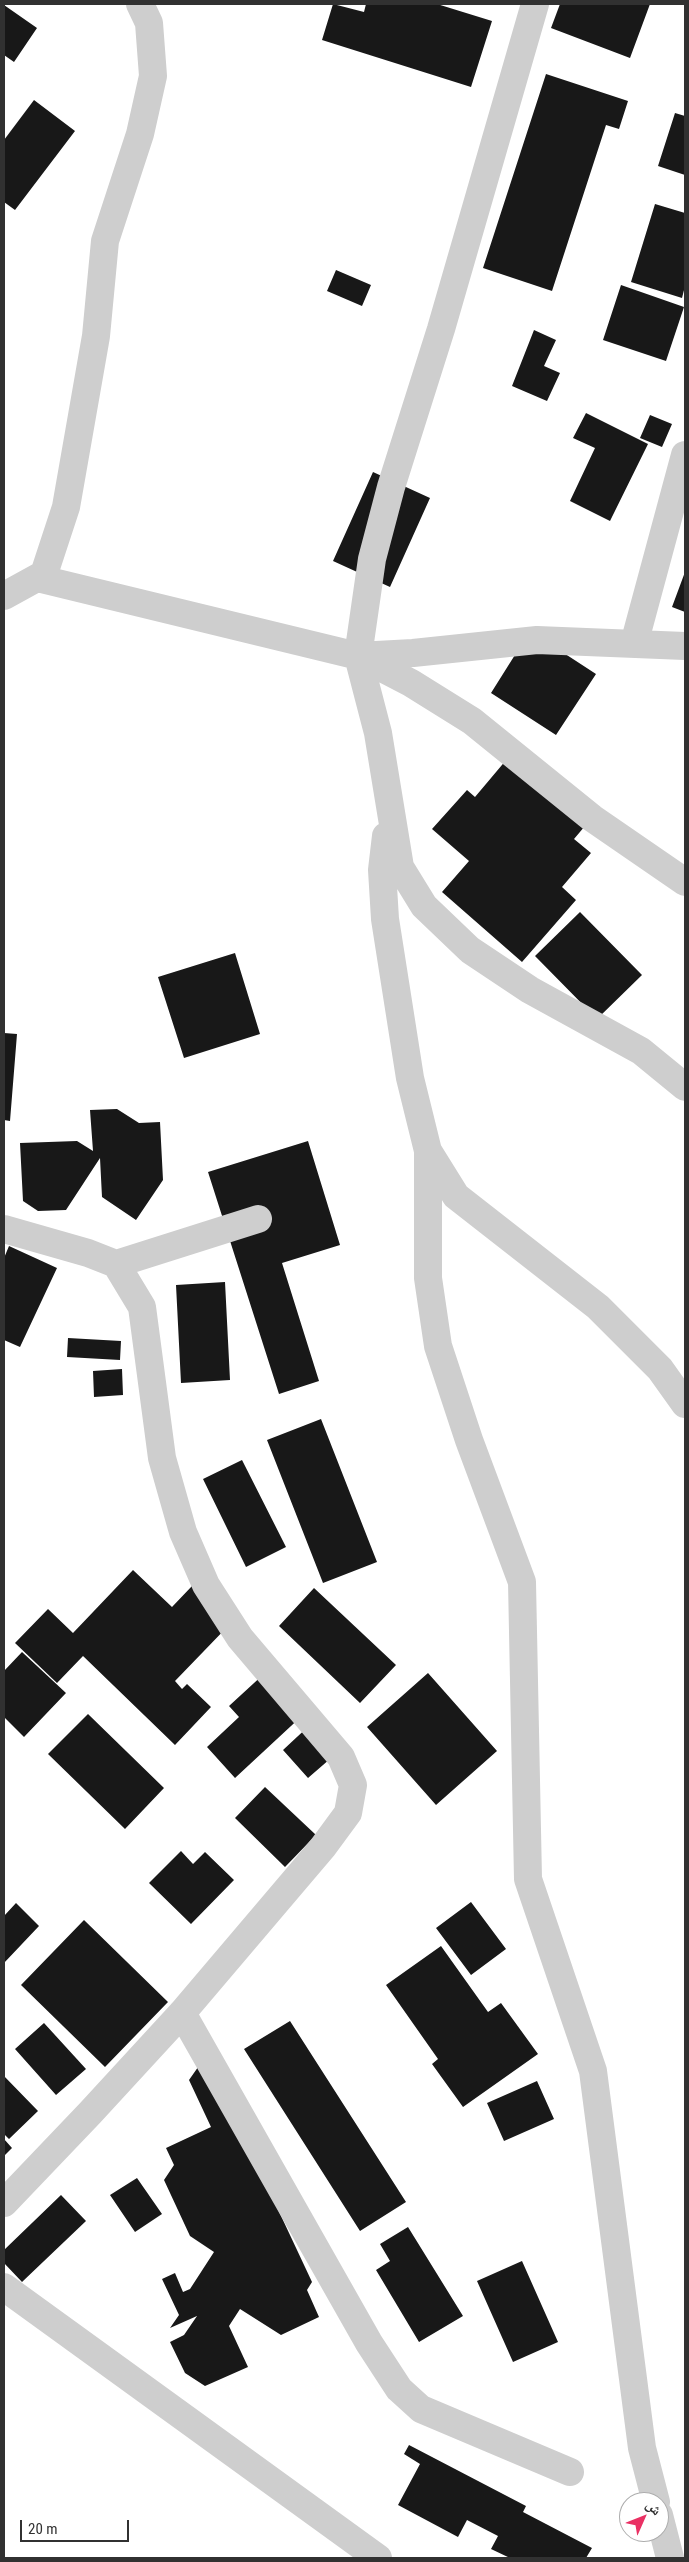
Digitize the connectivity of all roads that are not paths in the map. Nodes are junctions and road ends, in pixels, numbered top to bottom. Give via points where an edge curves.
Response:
1 (140, 4) edge
2 (535, 4) edge
3 (685, 455) edge
4 (37, 578) junction
5 (4, 596) edge
6 (634, 644) junction
7 (685, 646) edge
8 (358, 656) junction
9 (390, 799) junction
10 (685, 882) edge
11 (685, 1087) edge
12 (428, 1151) junction
13 (258, 1219) dead end
14 (4, 1230) edge
15 (116, 1264) junction
16 (685, 1404) edge
17 (182, 2013) junction
18 (4, 2203) edge
19 (4, 2286) edge
20 (570, 2472) dead end
21 (653, 2492) edge
22 (666, 2542) edge
23 (378, 2558) edge
24 (670, 2558) edge

1 - 4 street via 148,23 153,76 140,134 104,241 96,336 66,507 44,574
2 - 8 street via 441,329 390,487 372,559
3 - 6 street
4 - 5 street
4 - 8 street
6 - 7 street
6 - 8 street via 537,640
8 - 9 street via 378,733
8 - 10 street via 411,683 472,721 592,818
9 - 11 street via 400,867 424,906 470,950 530,990 640,1051
9 - 12 street via 382,870 385,918 410,1078
12 - 16 street via 456,1196 598,1307 660,1369
12 - 21 street via 428,1278 438,1346 522,1582 528,1879 593,2071 642,2448
13 - 15 street
14 - 15 street
15 - 17 street via 142,1306 162,1458 183,1532 206,1585 240,1638 340,1757 353,1785 348,1813 323,1847
17 - 18 street
17 - 20 street via 369,2343 399,2389 422,2409
19 - 23 street
22 - 24 street

